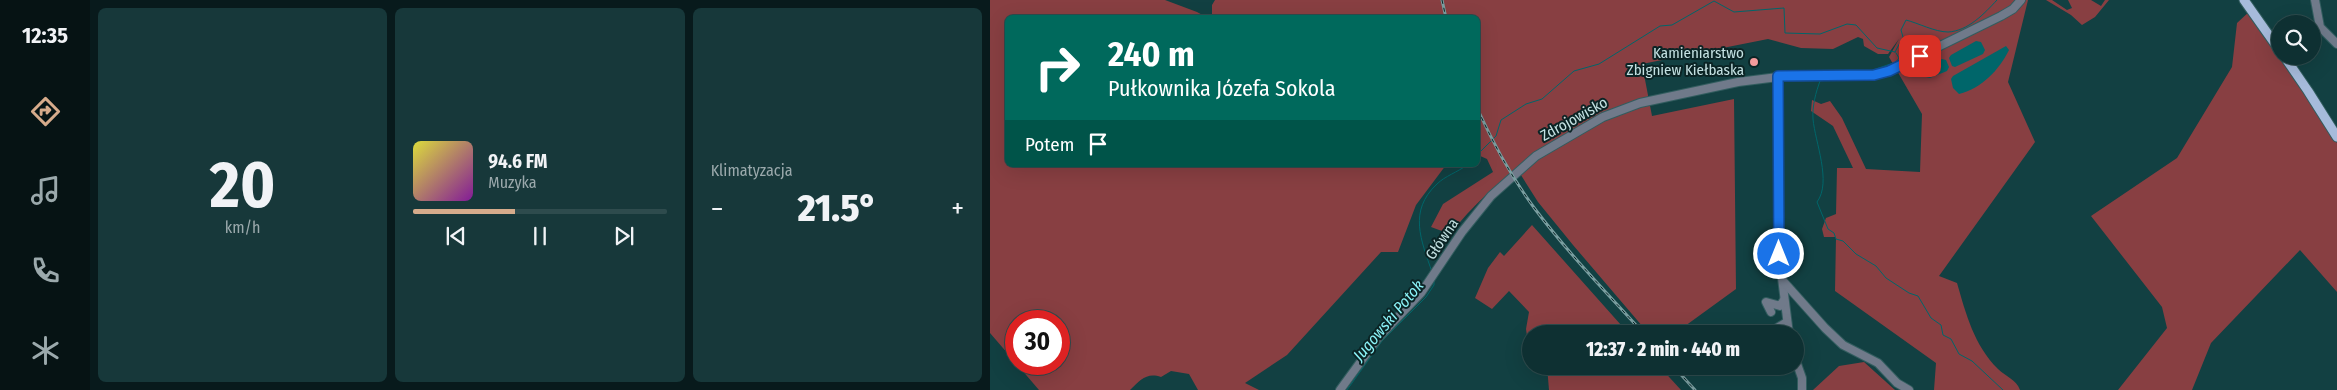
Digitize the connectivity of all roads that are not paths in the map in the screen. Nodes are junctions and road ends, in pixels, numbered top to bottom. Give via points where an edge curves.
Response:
1 (2022, 0) edge
2 (2244, 0) edge
3 (2315, 0) edge
4 (2271, 38) edge
5 (2337, 44) edge
6 (2290, 65) edge
7 (1778, 76) junction
8 (2337, 137) edge
9 (1491, 196) joint
10 (1783, 281) junction
11 (1784, 300) junction
12 (1771, 312) dead end
13 (1787, 322) junction
14 (1782, 325) edge
15 (1788, 325) edge
16 (1801, 375) edge
17 (1340, 390) edge
18 (1802, 390) edge
19 (1909, 390) edge

1 - 7 street, Zdrojowisko via 2001,16 1889,71 1858,77
2 - 4 main road
3 - 5 street via 2320,27
6 - 8 main road
7 - 9 street, Zdrojowisko via 1640,103 1609,114 1536,156
7 - 10 street via 1779,254
9 - 17 street, Główna via 1410,306 1378,338
10 - 11 street
10 - 19 street via 1843,344 1878,363 1897,383
11 - 12 street via 1780,306 1766,302
11 - 13 street
13 - 14 street
13 - 15 street
16 - 18 street

